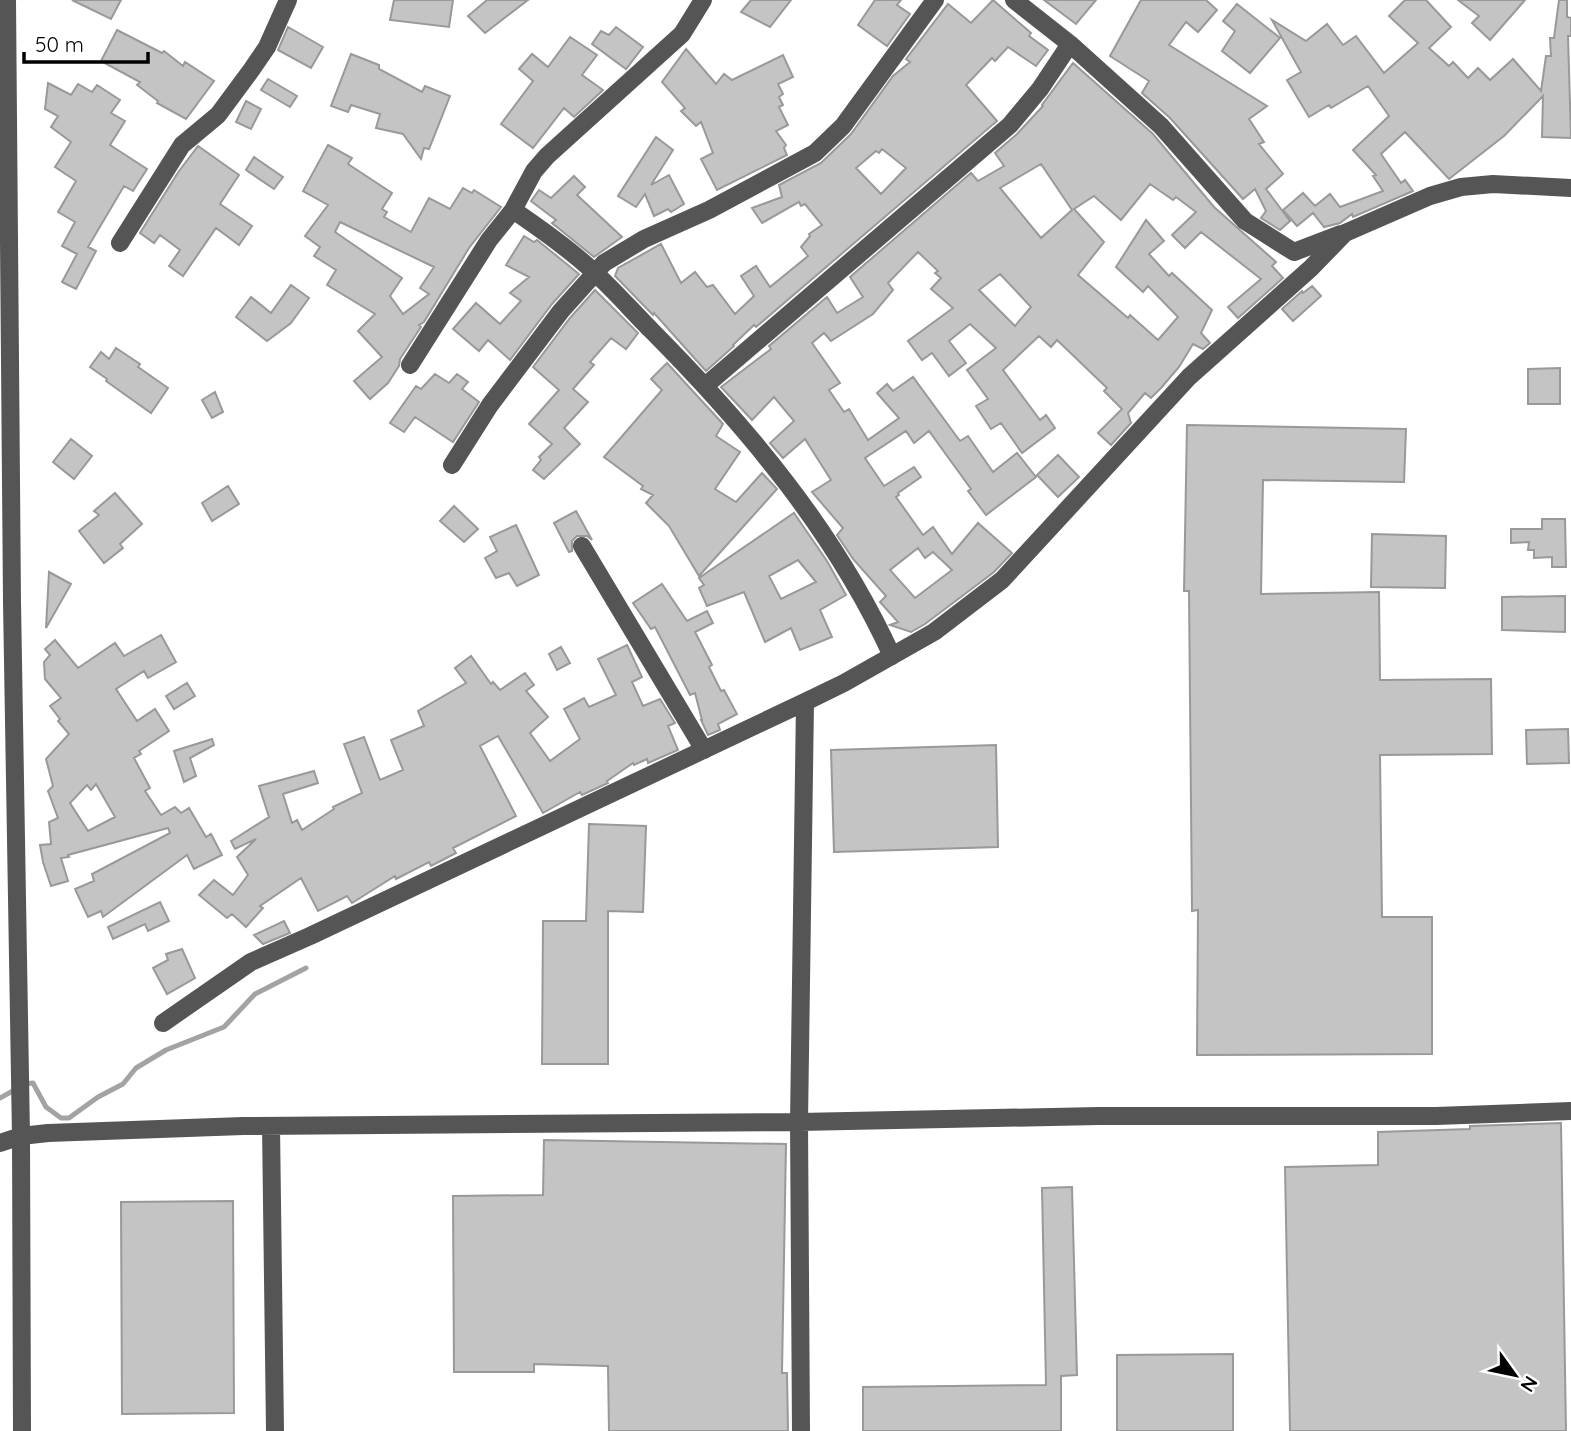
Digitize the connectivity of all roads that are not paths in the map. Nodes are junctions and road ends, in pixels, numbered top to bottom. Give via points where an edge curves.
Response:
1 (7, 0) edge
2 (288, 0) edge
3 (703, 0) edge
4 (935, 0) edge
5 (1014, 0) edge
6 (1070, 44) junction
7 (1571, 188) edge
8 (513, 210) junction
9 (1345, 233) junction
10 (120, 243) dead end
11 (596, 273) junction
12 (410, 365) dead end
13 (705, 386) junction
14 (452, 465) dead end
15 (582, 546) dead end
16 (892, 656) junction
17 (805, 702) junction
18 (704, 750) junction
19 (163, 1023) dead end
20 (1571, 1111) edge
21 (799, 1122) junction
22 (271, 1126) junction
23 (21, 1136) junction
24 (0, 1143) edge
25 (22, 1431) edge
26 (275, 1431) edge
27 (801, 1431) edge

1 - 23 street
2 - 10 street via 252,69 218,115 182,145
3 - 8 street via 682,34 547,156
4 - 11 street via 843,125 815,153 644,239 613,256
5 - 6 street
6 - 9 street via 1161,126 1245,221 1294,252
6 - 13 street via 1010,125
7 - 9 street via 1461,187
8 - 11 street
8 - 12 street
9 - 16 street via 1189,377 1002,580 934,632
11 - 13 street
11 - 14 street via 490,405
13 - 16 street via 796,495 875,619
15 - 18 street
16 - 17 street
17 - 18 street
17 - 21 street
18 - 19 street via 251,962
20 - 21 street
21 - 22 street
21 - 27 street
22 - 23 street
22 - 26 street
23 - 24 street
23 - 25 street

